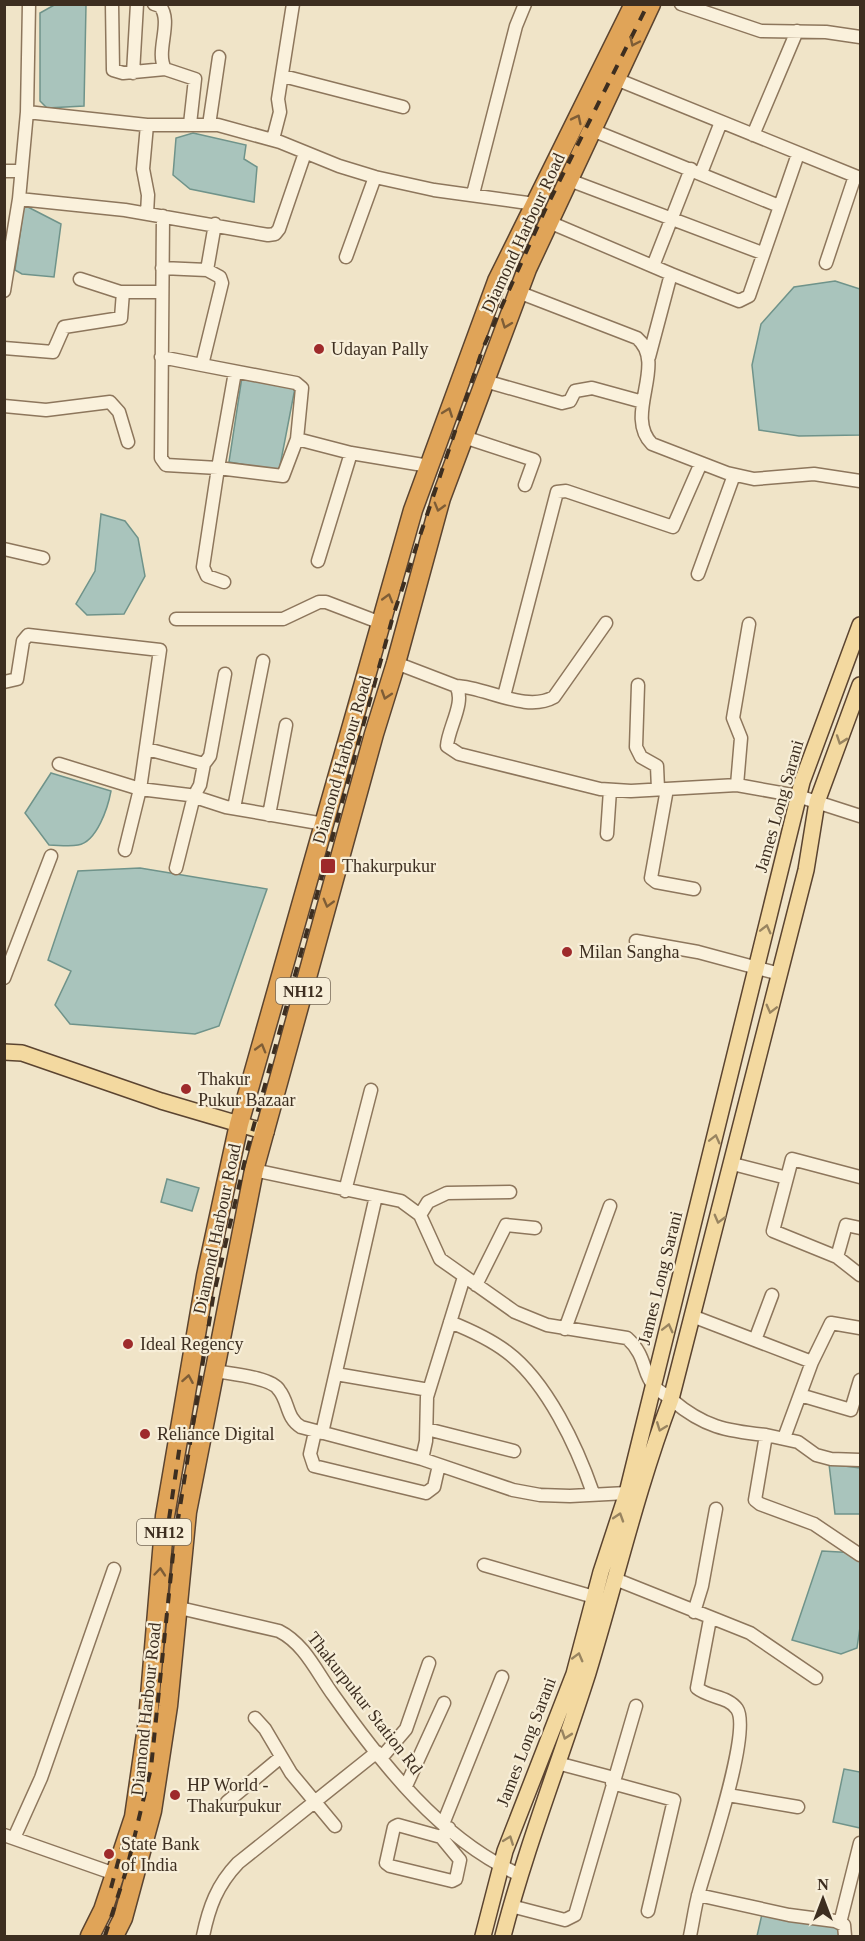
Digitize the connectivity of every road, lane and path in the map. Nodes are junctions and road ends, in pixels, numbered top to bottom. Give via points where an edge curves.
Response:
1 (28, 4) edge
2 (112, 4) edge
3 (137, 4) edge
4 (154, 4) edge
5 (293, 4) edge
6 (525, 4) edge
7 (634, 4) edge
8 (651, 4) edge
9 (681, 4) edge
10 (797, 30) junction
11 (861, 37) edge
12 (219, 57) dead end
13 (165, 69) junction
14 (133, 73) junction
15 (283, 76) junction
16 (608, 76) junction
17 (403, 107) dead end
18 (27, 112) junction
19 (721, 122) junction
20 (189, 124) junction
21 (147, 125) junction
22 (209, 125) junction
23 (592, 130) junction
24 (753, 135) junction
25 (273, 140) junction
26 (305, 153) junction
27 (798, 153) junction
28 (4, 171) edge
29 (21, 171) junction
30 (696, 171) junction
31 (375, 177) junction
32 (858, 177) edge
33 (569, 180) junction
34 (473, 194) junction
35 (19, 200) junction
36 (535, 204) junction
37 (779, 206) junction
38 (147, 214) junction
39 (163, 216) junction
40 (672, 218) junction
41 (549, 222) junction
42 (215, 224) junction
43 (762, 253) junction
44 (509, 256) junction
45 (346, 257) dead end
46 (826, 263) dead end
47 (528, 266) junction
48 (653, 266) junction
49 (162, 268) junction
50 (207, 270) junction
51 (671, 274) junction
52 (80, 279) dead end
53 (4, 291) edge
54 (123, 292) junction
55 (162, 292) junction
56 (518, 292) junction
57 (4, 348) edge
58 (161, 357) junction
59 (649, 357) junction
60 (202, 365) junction
61 (235, 372) junction
62 (485, 381) junction
63 (643, 402) junction
64 (4, 406) edge
65 (464, 437) junction
66 (297, 439) junction
67 (128, 442) dead end
68 (351, 453) junction
69 (701, 463) junction
70 (429, 466) junction
71 (218, 468) junction
72 (734, 475) junction
73 (861, 481) edge
74 (525, 485) dead end
75 (4, 549) edge
76 (43, 558) dead end
77 (318, 561) dead end
78 (698, 574) dead end
79 (224, 582) dead end
80 (176, 619) dead end
81 (381, 623) junction
82 (606, 623) dead end
83 (749, 624) dead end
84 (861, 625) edge
85 (263, 661) dead end
86 (396, 663) junction
87 (225, 674) dead end
88 (4, 681) edge
89 (638, 685) dead end
90 (861, 685) edge
91 (456, 686) junction
92 (504, 696) junction
93 (286, 725) dead end
94 (351, 728) junction
95 (374, 734) junction
96 (147, 749) junction
97 (59, 764) dead end
98 (204, 764) junction
99 (737, 785) junction
100 (140, 789) junction
101 (662, 789) junction
102 (610, 790) junction
103 (194, 796) junction
104 (798, 796) junction
105 (817, 802) junction
106 (234, 808) junction
107 (269, 815) junction
108 (861, 816) edge
109 (324, 825) junction
110 (607, 834) dead end
111 (125, 850) dead end
112 (51, 856) dead end
113 (176, 868) dead end
114 (694, 889) dead end
115 (636, 941) dead end
116 (756, 969) junction
117 (780, 974) junction
118 (4, 978) edge
119 (4, 1052) edge
120 (370, 1090) dead end
121 (239, 1124) junction
122 (266, 1131) junction
123 (733, 1164) junction
124 (254, 1170) junction
125 (861, 1177) edge
126 (787, 1178) junction
127 (345, 1191) junction
128 (510, 1192) dead end
129 (376, 1196) junction
130 (610, 1206) dead end
131 (420, 1215) junction
132 (535, 1228) dead end
133 (861, 1228) edge
134 (837, 1257) junction
135 (861, 1275) edge
136 (464, 1277) junction
137 (476, 1285) junction
138 (771, 1295) dead end
139 (692, 1316) junction
140 (450, 1322) junction
141 (861, 1328) edge
142 (565, 1329) junction
143 (755, 1340) junction
144 (812, 1362) junction
145 (215, 1371) junction
146 (336, 1374) junction
147 (861, 1380) edge
148 (653, 1385) junction
149 (429, 1390) junction
150 (800, 1395) junction
151 (671, 1399) junction
152 (427, 1429) junction
153 (319, 1432) junction
154 (766, 1435) junction
155 (784, 1438) junction
156 (514, 1451) dead end
157 (422, 1459) junction
158 (861, 1460) edge
159 (439, 1465) junction
160 (593, 1493) junction
161 (627, 1493) junction
162 (716, 1509) dead end
163 (861, 1555) edge
164 (484, 1565) dead end
165 (114, 1569) dead end
166 (615, 1579) junction
167 (594, 1597) junction
168 (158, 1603) junction
169 (178, 1606) junction
170 (694, 1612) junction
171 (710, 1619) junction
172 (429, 1663) dead end
173 (502, 1677) dead end
174 (816, 1678) dead end
175 (444, 1703) dead end
176 (636, 1706) dead end
177 (255, 1718) dead end
178 (379, 1755) junction
179 (281, 1757) junction
180 (557, 1763) junction
181 (613, 1781) junction
182 (406, 1786) junction
183 (728, 1796) junction
184 (227, 1802) dead end
185 (315, 1803) junction
186 (798, 1807) dead end
187 (334, 1826) dead end
188 (448, 1834) junction
189 (9, 1837) edge
190 (861, 1843) edge
191 (501, 1867) junction
192 (115, 1874) junction
193 (520, 1875) junction
194 (698, 1895) junction
195 (511, 1906) junction
196 (648, 1911) dead end
197 (840, 1923) junction
198 (90, 1936) edge
199 (114, 1936) edge
200 (203, 1936) edge
201 (483, 1936) edge
202 (503, 1936) edge
203 (690, 1936) edge
204 (845, 1936) edge

1 - 18 street
2 - 14 street via 113,70
3 - 14 street
4 - 13 street via 164,13
5 - 15 street
6 - 34 street via 513,36
7 - 16 highway, Diamond Harbour Road / NH12
8 -> 16 highway, Diamond Harbour Road / NH12
9 - 10 street via 761,31
10 - 11 street
10 - 24 street
12 - 22 street
13 - 14 street
13 - 20 street via 195,79
15 - 17 street
15 - 25 street
16 - 19 street
16 - 23 highway, Diamond Harbour Road / NH12
36 -> 16 highway, Diamond Harbour Road / NH12
18 - 21 street
18 - 29 street
19 - 24 street
19 - 30 street
20 - 21 street
20 - 22 street
21 - 38 street via 143,169
22 - 25 street
23 - 30 street
23 - 33 highway, Diamond Harbour Road / NH12
24 - 27 street
25 - 26 street
26 - 31 street
26 - 42 street via 275,234
27 - 32 street
27 - 37 street
28 - 29 street
29 - 35 street
30 - 37 street
30 - 40 street
31 - 34 street
31 - 45 street
32 - 46 street
33 - 40 street
33 - 41 highway, Diamond Harbour Road / NH12
34 - 36 street
35 - 38 street
35 - 53 street
36 - 44 highway, Diamond Harbour Road / NH12
37 - 43 street
38 - 39 street
39 - 42 street
39 - 49 street
40 - 43 street
40 - 48 street
41 - 47 highway, Diamond Harbour Road / NH12
41 - 48 street
42 - 50 street
43 - 51 street via 749,296 739,301
44 - 47 highway
70 -> 44 highway, Diamond Harbour Road / NH12
47 - 56 highway, Diamond Harbour Road / NH12
48 - 51 street
49 - 50 street
49 - 55 street
50 - 60 street via 220,277 222,283
51 - 59 street
52 - 54 street
54 - 55 street
54 - 57 street via 121,318 64,327 53,352
55 - 58 street
56 - 59 street via 637,338 645,345
56 -> 62 highway, Diamond Harbour Road / NH12
58 - 60 street
58 - 71 street via 163,462 171,466
59 - 63 street
60 - 61 street
61 - 66 street via 296,383 302,388
61 - 71 street
62 - 63 street via 562,403 570,402 575,391 586,388
62 - 65 highway, Diamond Harbour Road / NH12
63 - 69 street via 642,425 652,444
64 - 67 street via 46,410 110,402 119,412
65 - 74 street via 534,460
65 -> 86 highway, Diamond Harbour Road / NH12 via 441,498
66 - 68 street
66 - 71 street via 284,476
68 - 70 street
68 - 77 street
69 - 72 street
69 - 92 street via 673,527 566,491 557,492
81 -> 70 highway, Diamond Harbour Road / NH12
71 - 79 street via 203,567 207,576
72 - 73 street via 753,479 814,474
72 - 78 street
75 - 76 street
80 - 81 street via 283,619 326,602
81 - 94 highway, Diamond Harbour Road / NH12
82 - 92 street via 554,697 544,703 533,703
83 - 99 street via 733,718 741,738
84 - 104 main road, James Long Sarani
85 - 106 street
86 - 91 street
86 -> 95 highway, Diamond Harbour Road / NH12
87 - 98 street via 210,756
88 - 96 street via 17,679 23,641 28,635 160,650
89 - 101 street via 636,747 641,757 657,766
90 -> 105 main road
91 - 92 street
91 - 102 street via 458,700 447,738 451,751 577,786
93 - 107 street
94 - 95 highway
94 - 109 highway, Diamond Harbour Road / NH12
95 -> 122 highway, Diamond Harbour Road / NH12
96 - 98 street
96 - 100 street
97 - 100 street
98 - 103 street
99 - 101 street
99 - 104 street
100 - 103 street
100 - 111 street
101 - 102 street
101 - 114 street via 651,878
102 - 110 street
103 - 106 street
103 - 113 street
104 - 105 street
116 -> 104 main road, James Long Sarani
105 - 108 street
105 - 117 main road via 806,870
106 - 107 street
107 - 109 street
121 -> 109 highway, Diamond Harbour Road / NH12
112 - 118 street
115 - 116 street via 698,952
116 - 117 street
148 -> 116 main road, James Long Sarani
117 -> 123 main road
119 - 121 main road via 22,1053
120 - 127 street
121 - 122 main road
168 -> 121 highway, Diamond Harbour Road / NH12 via 165,1516 202,1297
122 - 124 highway, Diamond Harbour Road / NH12
123 - 126 street
123 -> 139 main road
124 - 127 street
124 - 145 highway, Diamond Harbour Road / NH12
125 - 126 street via 792,1159
126 - 134 street via 773,1231
127 - 129 street
128 - 131 street via 447,1193 428,1202
129 - 131 street via 401,1201
129 - 146 street
130 - 142 street
131 - 136 street via 440,1259
132 - 137 street via 506,1225
133 - 134 street via 846,1225
134 - 135 street
136 - 137 street
136 - 140 street
137 - 142 street via 530,1320
138 - 143 street
139 - 143 street
139 - 151 main road
140 - 149 street
140 - 160 street via 493,1342 525,1368 573,1442
141 - 144 street via 831,1323
142 - 148 street via 627,1338 644,1359
143 - 144 street
144 - 150 street
145 - 153 street via 269,1382 279,1389 295,1423
145 - 169 highway, Diamond Harbour Road / NH12 via 187,1512
146 - 149 street
146 - 153 street
147 - 150 street via 851,1410
148 - 151 street
148 - 161 main road, James Long Sarani
149 - 152 street via 425,1408
150 - 155 street
151 - 154 street via 710,1426
151 -> 166 main road via 646,1465
152 - 156 street
152 - 157 street
153 - 157 street
153 - 159 street via 310,1454 314,1466 426,1493 434,1487
154 - 155 street
154 - 163 street via 755,1500 814,1524
155 - 158 street via 831,1460
157 - 159 street
159 - 160 street via 540,1495
160 - 161 street
167 -> 161 main road, James Long Sarani
162 - 170 street
164 - 167 street
165 - 189 street via 49,1758
166 - 170 street
166 -> 180 main road
191 -> 167 main road, James Long Sarani via 574,1674
168 - 169 street, Thakurpukur Station Rd
168 - 192 highway, Diamond Harbour Road / NH12 via 148,1720 134,1817
169 - 178 street, Thakurpukur Station Rd via 291,1637
169 - 199 highway, Diamond Harbour Road / NH12 via 152,1811 123,1918
170 - 171 street
171 - 174 street via 750,1633
171 - 183 street via 697,1688 730,1702 738,1711 740,1725
172 - 178 street via 406,1729
173 - 188 street
175 - 182 street
176 - 181 street
177 - 179 street
178 - 182 street, Thakurpukur Station Rd
178 - 185 street
179 - 184 street
179 - 185 street
180 - 181 street
180 - 193 main road
181 - 195 street via 575,1915 565,1920
181 - 196 street via 674,1800
182 - 188 street, Thakurpukur Station Rd
183 - 186 street
183 - 194 street
185 - 187 street
185 - 200 street via 223,1879 213,1896
188 - 188 street via 398,1825 394,1827 386,1863 452,1881 456,1879 460,1860
188 - 191 street, Thakurpukur Station Rd
189 - 192 street
190 - 197 street
191 - 193 street, Thakurpukur Station Rd
191 - 201 main road, James Long Sarani
192 - 198 highway, Diamond Harbour Road / NH12
193 - 195 main road
194 - 197 street
194 - 203 street
195 - 202 main road
197 - 204 street via 846,1929

